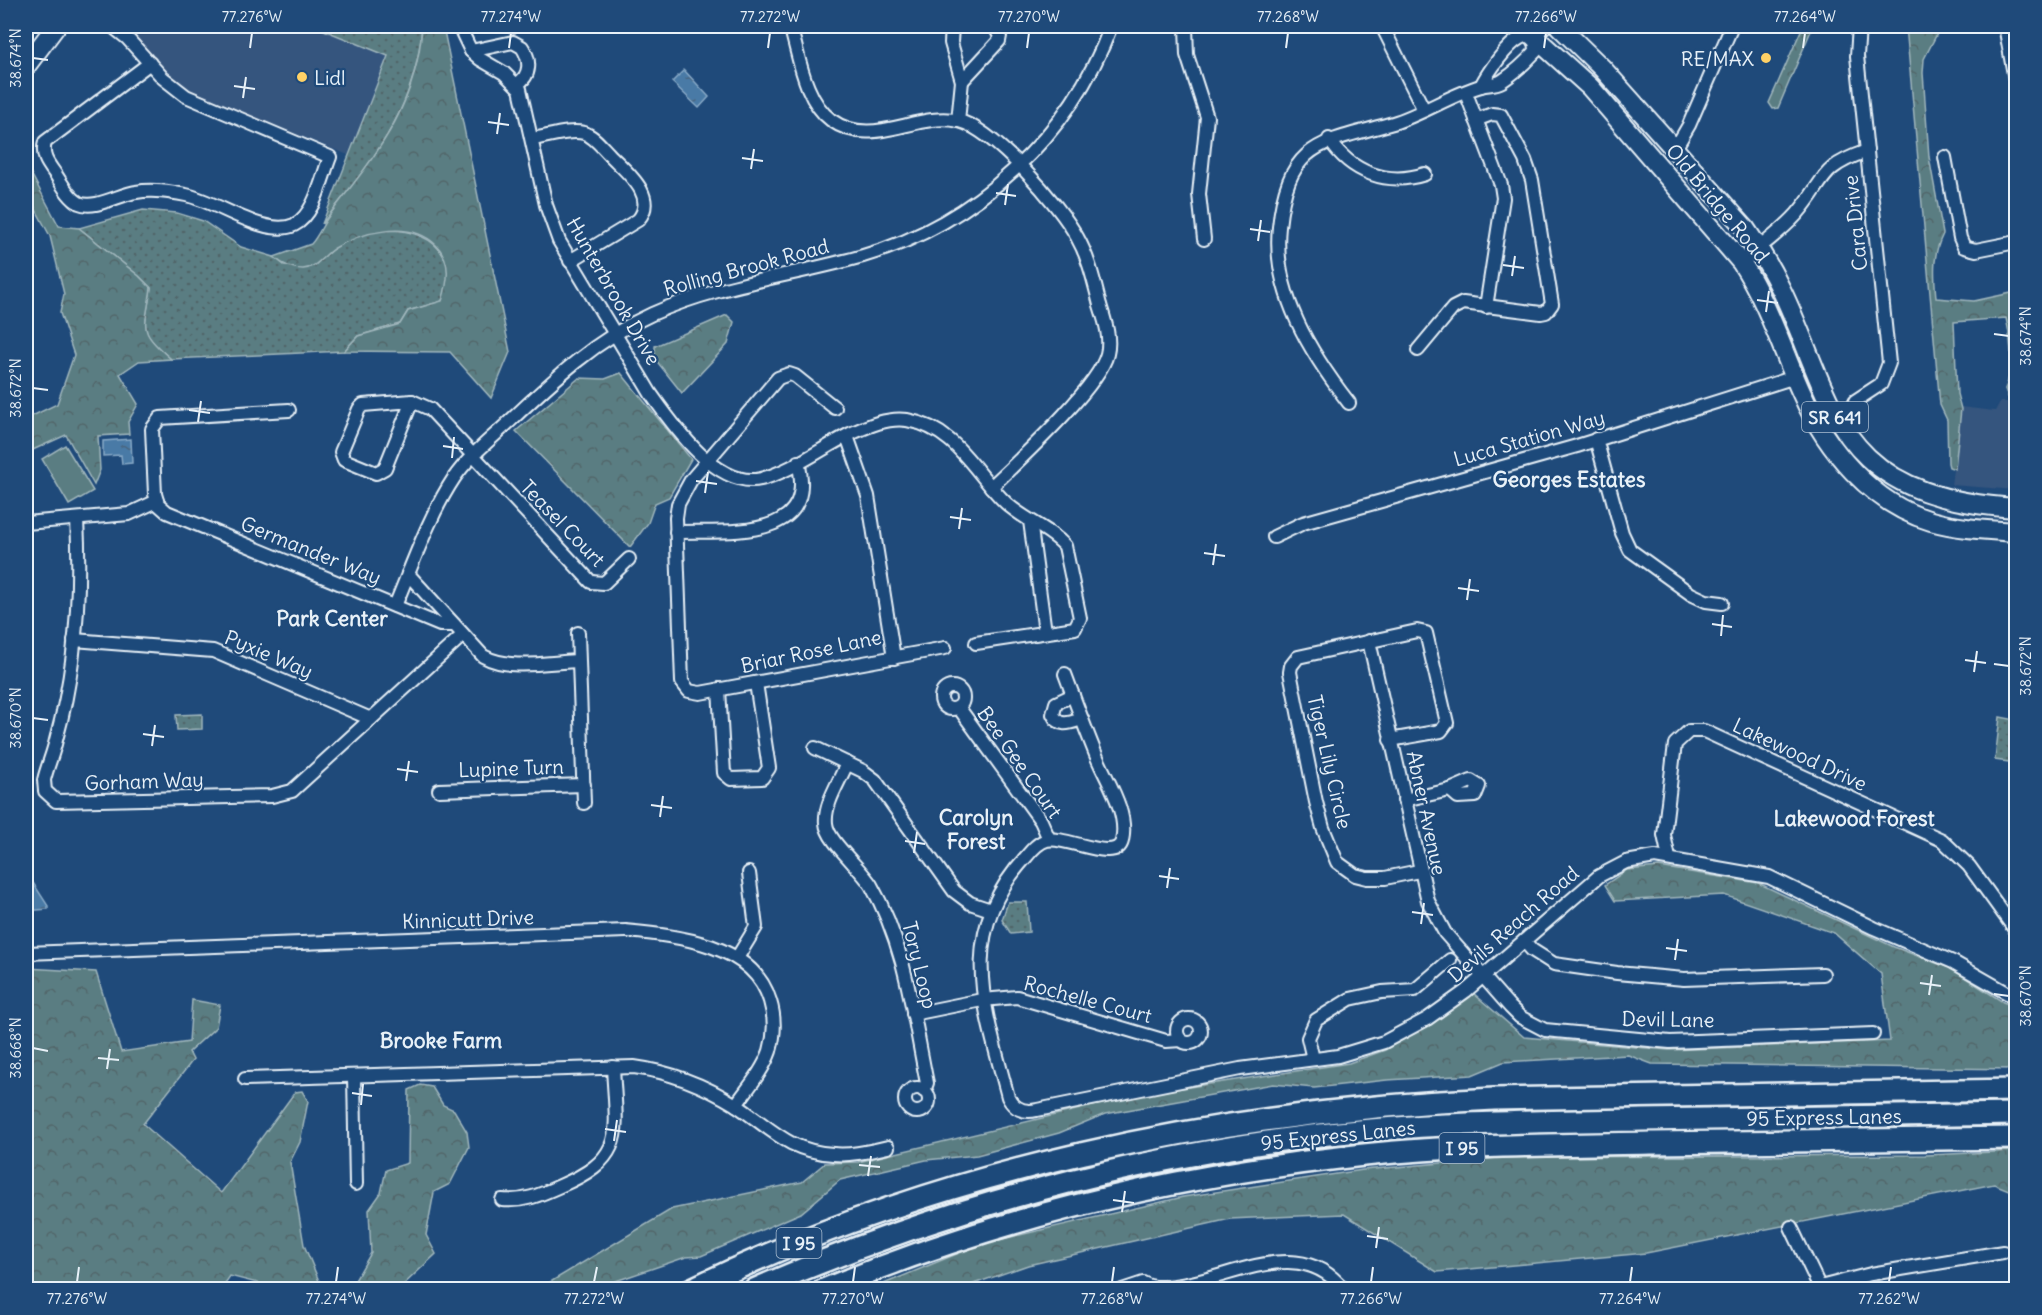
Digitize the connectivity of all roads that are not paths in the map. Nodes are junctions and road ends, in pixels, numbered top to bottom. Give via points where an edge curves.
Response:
1 (56, 26) edge
2 (112, 26) edge
3 (459, 26) edge
4 (790, 26) edge
5 (952, 26) edge
6 (994, 26) edge
7 (1111, 26) edge
8 (1186, 26) edge
9 (1382, 26) edge
10 (1559, 26) edge
11 (1732, 26) edge
12 (1859, 26) edge
13 (2006, 26) edge
14 (1534, 29) edge
15 (471, 51) junction
16 (150, 63) junction
17 (26, 66) edge
18 (962, 81) junction
19 (517, 84) junction
20 (2016, 85) edge
21 (1481, 86) junction
22 (1466, 93) junction
23 (1424, 110) junction
24 (1476, 120) junction
25 (958, 121) junction
26 (532, 139) junction
27 (1329, 140) junction
28 (1675, 149) junction
29 (1867, 151) junction
30 (1946, 157) dead end
31 (1019, 166) junction
32 (1425, 174) dead end
33 (1204, 239) dead end
34 (2016, 242) edge
35 (1759, 248) junction
36 (570, 261) junction
37 (1741, 262) junction
38 (1486, 306) junction
39 (615, 334) junction
40 (1418, 350) dead end
41 (1795, 377) junction
42 (412, 400) junction
43 (1854, 401) dead end
44 (1349, 403) dead end
45 (835, 408) dead end
46 (289, 410) dead end
47 (847, 436) junction
48 (1596, 439) junction
49 (473, 455) junction
50 (707, 460) junction
51 (798, 462) junction
52 (991, 487) junction
53 (157, 501) junction
54 (1989, 507) junction
55 (2016, 508) edge
56 (77, 519) junction
57 (1030, 521) junction
58 (26, 523) edge
59 (1986, 530) junction
60 (676, 532) junction
61 (2016, 532) edge
62 (1274, 537) dead end
63 (629, 559) dead end
64 (408, 574) junction
65 (1722, 603) dead end
66 (395, 606) junction
67 (454, 625) junction
68 (1045, 632) junction
69 (578, 633) dead end
70 (464, 635) junction
71 (74, 640) junction
72 (1369, 641) junction
73 (976, 643) dead end
74 (945, 648) dead end
75 (894, 658) junction
76 (578, 661) junction
77 (1065, 674) dead end
78 (756, 683) junction
79 (719, 689) junction
80 (1073, 695) junction
81 (958, 708) dead end
82 (371, 719) junction
83 (1082, 719) junction
84 (1390, 740) junction
85 (814, 748) dead end
86 (847, 763) junction
87 (584, 785) junction
88 (439, 790) dead end
89 (1450, 790) dead end
90 (1404, 800) junction
91 (584, 803) dead end
92 (1048, 839) junction
93 (1669, 858) junction
94 (1419, 870) junction
95 (749, 873) dead end
96 (991, 910) junction
97 (2016, 931) edge
98 (1524, 940) junction
99 (26, 953) edge
100 (737, 958) junction
101 (1450, 960) dead end
102 (1823, 974) dead end
103 (1484, 977) junction
104 (2016, 998) edge
105 (982, 1000) junction
106 (913, 1014) junction
107 (1873, 1034) dead end
108 (1181, 1040) dead end
109 (1313, 1059) junction
110 (613, 1067) junction
111 (354, 1076) junction
112 (245, 1079) dead end
113 (2016, 1090) edge
114 (924, 1091) dead end
115 (736, 1105) junction
116 (2016, 1114) edge
117 (2016, 1138) edge
118 (888, 1147) dead end
119 (356, 1184) dead end
120 (502, 1200) dead end
121 (1791, 1227) dead end
122 (2003, 1252) dead end
123 (1821, 1288) edge
124 (690, 1290) edge
125 (754, 1290) edge
126 (824, 1290) edge
127 (1122, 1290) edge
128 (1344, 1290) edge

1 - 17 main road
2 - 16 street
3 - 15 street
4 - 25 street via 810,91 831,120 867,132 930,121
5 - 18 street via 951,43
6 - 18 street via 999,41
7 - 31 street, Rolling Brook Road via 1078,94
8 - 33 street via 1187,56 1207,117 1199,185
9 - 23 street
10 - 28 main road, Old Bridge Road / SR 641
11 - 28 street
12 - 29 street, Cara Drive via 1856,48
13 - 20 street
14 - 21 street via 1494,64
14 - 21 street via 1536,51 1532,56 1501,82
14 - 37 main road, Old Bridge Road / SR 641 via 1590,87
15 - 19 street
15 - 19 street via 513,42 522,46 529,68
16 - 16 street via 45,142 46,162 72,198 91,205 134,192 165,191 192,196 269,226 286,227 305,218 330,157 186,96
18 - 25 street
19 - 26 street, Hunterbrook Drive
21 - 22 street
22 - 23 street
22 - 24 street
23 - 27 street
24 - 38 street via 1503,198
24 - 38 street via 1501,115 1525,160 1537,201 1552,304 1541,313
25 - 31 street via 981,131
26 - 36 street, Hunterbrook Drive via 546,205
26 - 36 street via 577,132 590,136 636,182 644,199 645,210 638,220
27 - 32 street via 1345,159 1370,174 1398,180
27 - 44 street via 1311,150 1295,168 1284,195 1278,257 1282,277 1314,354
28 - 35 main road, Old Bridge Road / SR 641
29 - 35 street via 1826,172 1797,213
29 - 43 street, Cara Drive via 1889,363 1881,384
30 - 34 street via 1964,247 1976,250
31 - 39 street, Rolling Brook Road via 952,217 898,244 683,302
31 - 52 street via 1054,203 1077,237 1106,324 1108,353 1095,378
35 - 37 street
35 - 54 main road, Old Bridge Road / SR 641 via 1784,292 1835,418 1859,450 1906,485 1952,501
36 - 39 street, Hunterbrook Drive
37 - 41 main road, Old Bridge Road / SR 641 via 1760,294
38 - 40 street via 1456,306
39 - 49 street, Rolling Brook Road via 554,379
39 - 50 street, Hunterbrook Drive via 668,418
41 - 48 street, Luca Station Way
41 - 59 main road, Old Bridge Road / SR 641 via 1823,434 1871,488 1898,508 1929,521
42 - 42 street via 385,468 376,473 344,460 341,452 363,405
42 - 49 street, Teasel Court via 430,409
45 - 50 street via 799,378 783,375
46 - 53 street via 160,418 152,432
47 - 51 street
47 - 52 street via 892,420 919,423 947,436
47 - 75 street, Briar Rose Lane via 868,496
48 - 62 street, Luca Station Way via 1303,522
48 - 65 street via 1630,550 1691,594
49 - 63 street, Teasel Court via 591,582 604,583
49 - 64 street, Rolling Brook Road via 442,498
50 - 51 street, Hunterbrook Drive via 731,477 754,480
50 - 60 street via 683,491
51 - 60 street via 798,501 778,523 760,529
52 - 57 street
53 - 56 street via 129,514
53 - 66 street, Germander Way via 167,512
54 - 55 main road, Old Bridge Road / SR 641
54 - 59 main road
56 - 58 street
56 - 71 street, Gorham Way via 79,583
57 - 68 street
57 - 68 street via 1065,546 1080,618 1070,630
59 - 61 main road, Old Bridge Road / SR 641
60 - 79 street, Briar Rose Lane via 682,682 689,691
64 - 66 street, Rolling Brook Road
64 - 67 street
66 - 67 street, Germander Way via 440,625
67 - 70 street
68 - 73 street
69 - 76 street, Lupine Turn
70 - 76 street via 483,656 499,663
70 - 82 street, Gorham Way
71 - 82 street, Pyxie Way via 213,651
71 - 82 street, Gorham Way via 63,710 44,780 45,791 56,801 282,795 301,785
72 - 84 street, Abner Avenue
72 - 84 street, Tiger Lily Circle via 1417,631 1426,633 1448,718 1440,731
72 - 94 street, Tiger Lily Circle via 1298,657 1291,666 1316,802 1337,862 1354,875 1378,879
74 - 75 street
75 - 78 street, Briar Rose Lane
76 - 87 street, Lupine Turn
77 - 80 street
78 - 79 street, Briar Rose Lane
78 - 79 street via 769,768 762,778 731,779 724,772
80 - 83 street
80 - 83 street via 1056,703 1053,714 1065,724
81 - 92 street, Bee Gee Court via 1041,821
83 - 92 street via 1119,809 1122,842 1110,851
84 - 90 street, Abner Avenue
85 - 86 street
86 - 96 street via 869,776 885,792 954,891 970,903
86 - 106 street, Tory Loop via 826,813 827,830 860,869 886,915 902,960
87 - 88 street, Lupine Turn
87 - 91 street, Lupine Turn
89 - 90 street
90 - 94 street, Abner Avenue
92 - 96 street via 1018,866
93 - 97 street, Lakewood Drive via 1665,835 1675,744 1689,731 1704,731 1942,840 1969,866
93 - 98 street, Devils Reach Road via 1640,858 1607,871
93 - 104 street, Devils Reach Road via 1772,878 1953,962
94 - 103 street, Abner Avenue via 1435,917
95 - 100 street via 756,927
96 - 105 street via 983,947
98 - 102 street via 1554,964 1617,974 1684,979
98 - 103 street, Devils Reach Road
99 - 100 street, Kinnicutt Drive via 626,931 678,939
100 - 115 street, Kinnicutt Drive via 762,983 774,1024 766,1060
101 - 109 street via 1415,990 1350,999 1316,1020 1308,1038
103 - 107 street, Devil Lane via 1520,1017 1556,1032 1670,1042
103 - 109 street, Devils Reach Road via 1406,1032 1361,1051
105 - 106 street, Rochelle Court
105 - 108 street, Rochelle Court via 1028,999 1166,1041
105 - 109 street, Devils Reach Road via 1008,1097 1019,1109 1032,1111 1158,1084
106 - 114 street, Tory Loop via 927,1083
110 - 111 street
110 - 115 street via 650,1069 678,1076
110 - 120 street via 616,1129 604,1160 582,1177 536,1197
111 - 112 street
111 - 119 street
113 - 124 highway, I 95 via 1494,1099 1413,1103 1257,1120 1105,1148 964,1186 806,1240
115 - 118 street via 781,1140 799,1147 846,1154
116 - 125 highway, 95 Express Lanes via 1502,1122 1270,1142 1130,1167 990,1203 861,1246
117 - 126 highway, I 95 via 1514,1145 1349,1156 1234,1172 1056,1211 919,1252
121 - 123 street
122 - 123 street via 1871,1274
127 - 128 street via 1143,1283 1151,1288 1183,1285 1288,1260 1323,1270

